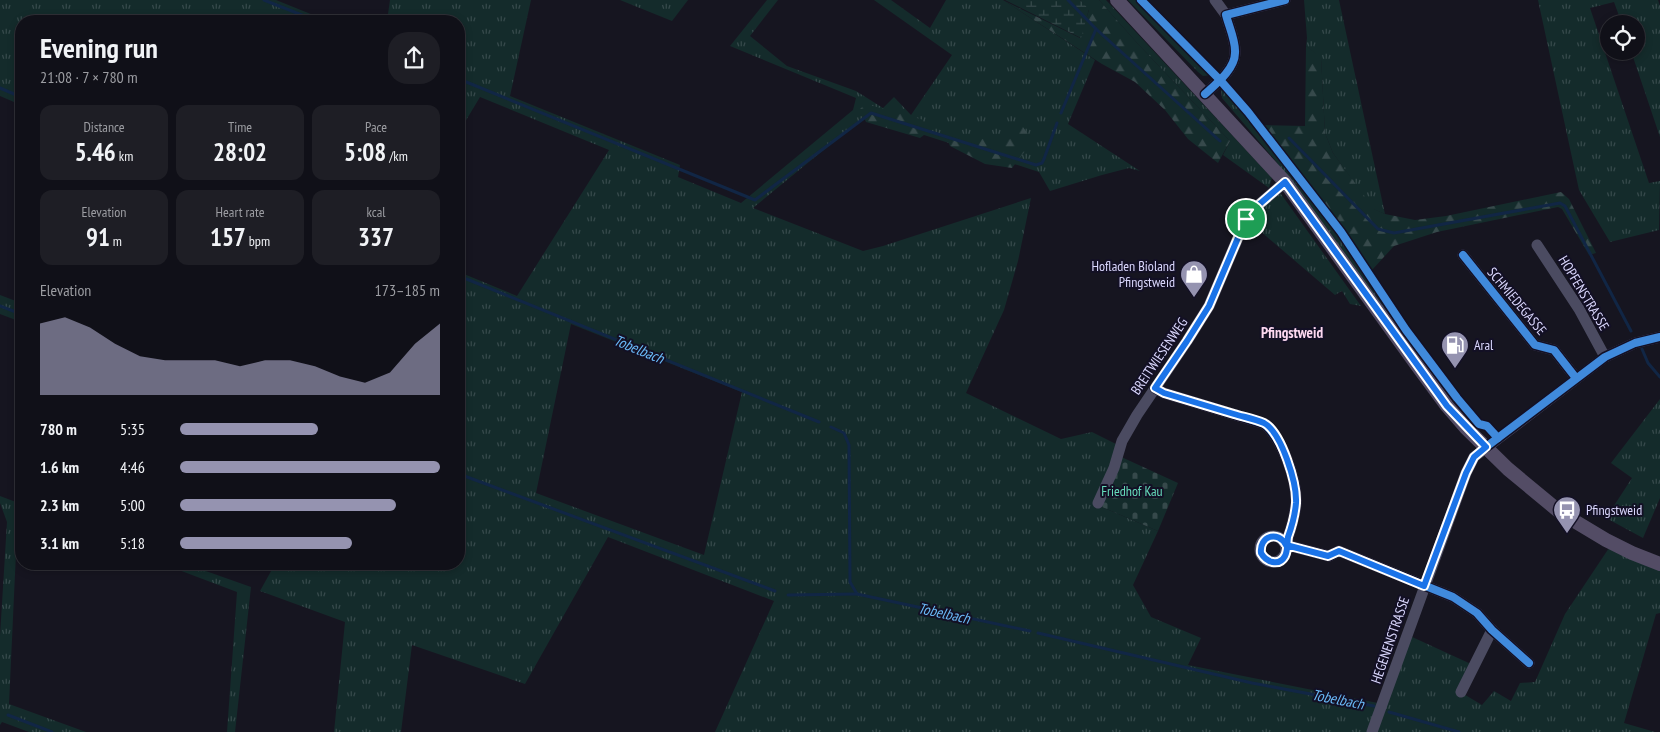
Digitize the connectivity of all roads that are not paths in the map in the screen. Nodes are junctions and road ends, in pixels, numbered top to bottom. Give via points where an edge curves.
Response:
1 (1117, 0) edge
2 (1215, 0) edge
3 (1285, 0) edge
4 (1226, 15) junction
5 (1205, 94) junction
6 (1285, 182) junction
7 (1537, 245) dead end
8 (1463, 255) dead end
9 (1660, 337) edge
10 (1605, 357) junction
11 (1576, 378) junction
12 (1155, 388) junction
13 (1486, 447) junction
14 (1098, 503) dead end
15 (1660, 564) edge
16 (1424, 586) junction
17 (1492, 630) junction
18 (1529, 663) dead end
19 (1461, 692) dead end
20 (1372, 732) edge

1 - 5 main road
2 - 4 street
3 - 4 street
4 - 5 street via 1236,54 1228,70
5 - 6 main road
6 - 12 street, BREITWIESENWEG via 1246,219 1206,312
6 - 13 main road via 1442,399
7 - 10 street, HOPFENSTRASSE via 1579,309
8 - 11 street, SCHMIEDEGASSE via 1535,346 1554,350
9 - 10 street via 1635,343
10 - 11 street
11 - 13 street
12 - 14 street, BREITWIESENWEG via 1122,441
12 - 16 street, HEGENENSTRASSE via 1265,424 1272,430 1285,456 1296,497 1286,545 1328,556 1339,551
13 - 15 main road via 1532,490 1573,521 1632,553
13 - 16 street, HEGENENSTRASSE via 1474,457 1466,473
16 - 17 street via 1453,597 1477,613
16 - 20 street, HEGENENSTRASSE
17 - 18 street
17 - 19 street

